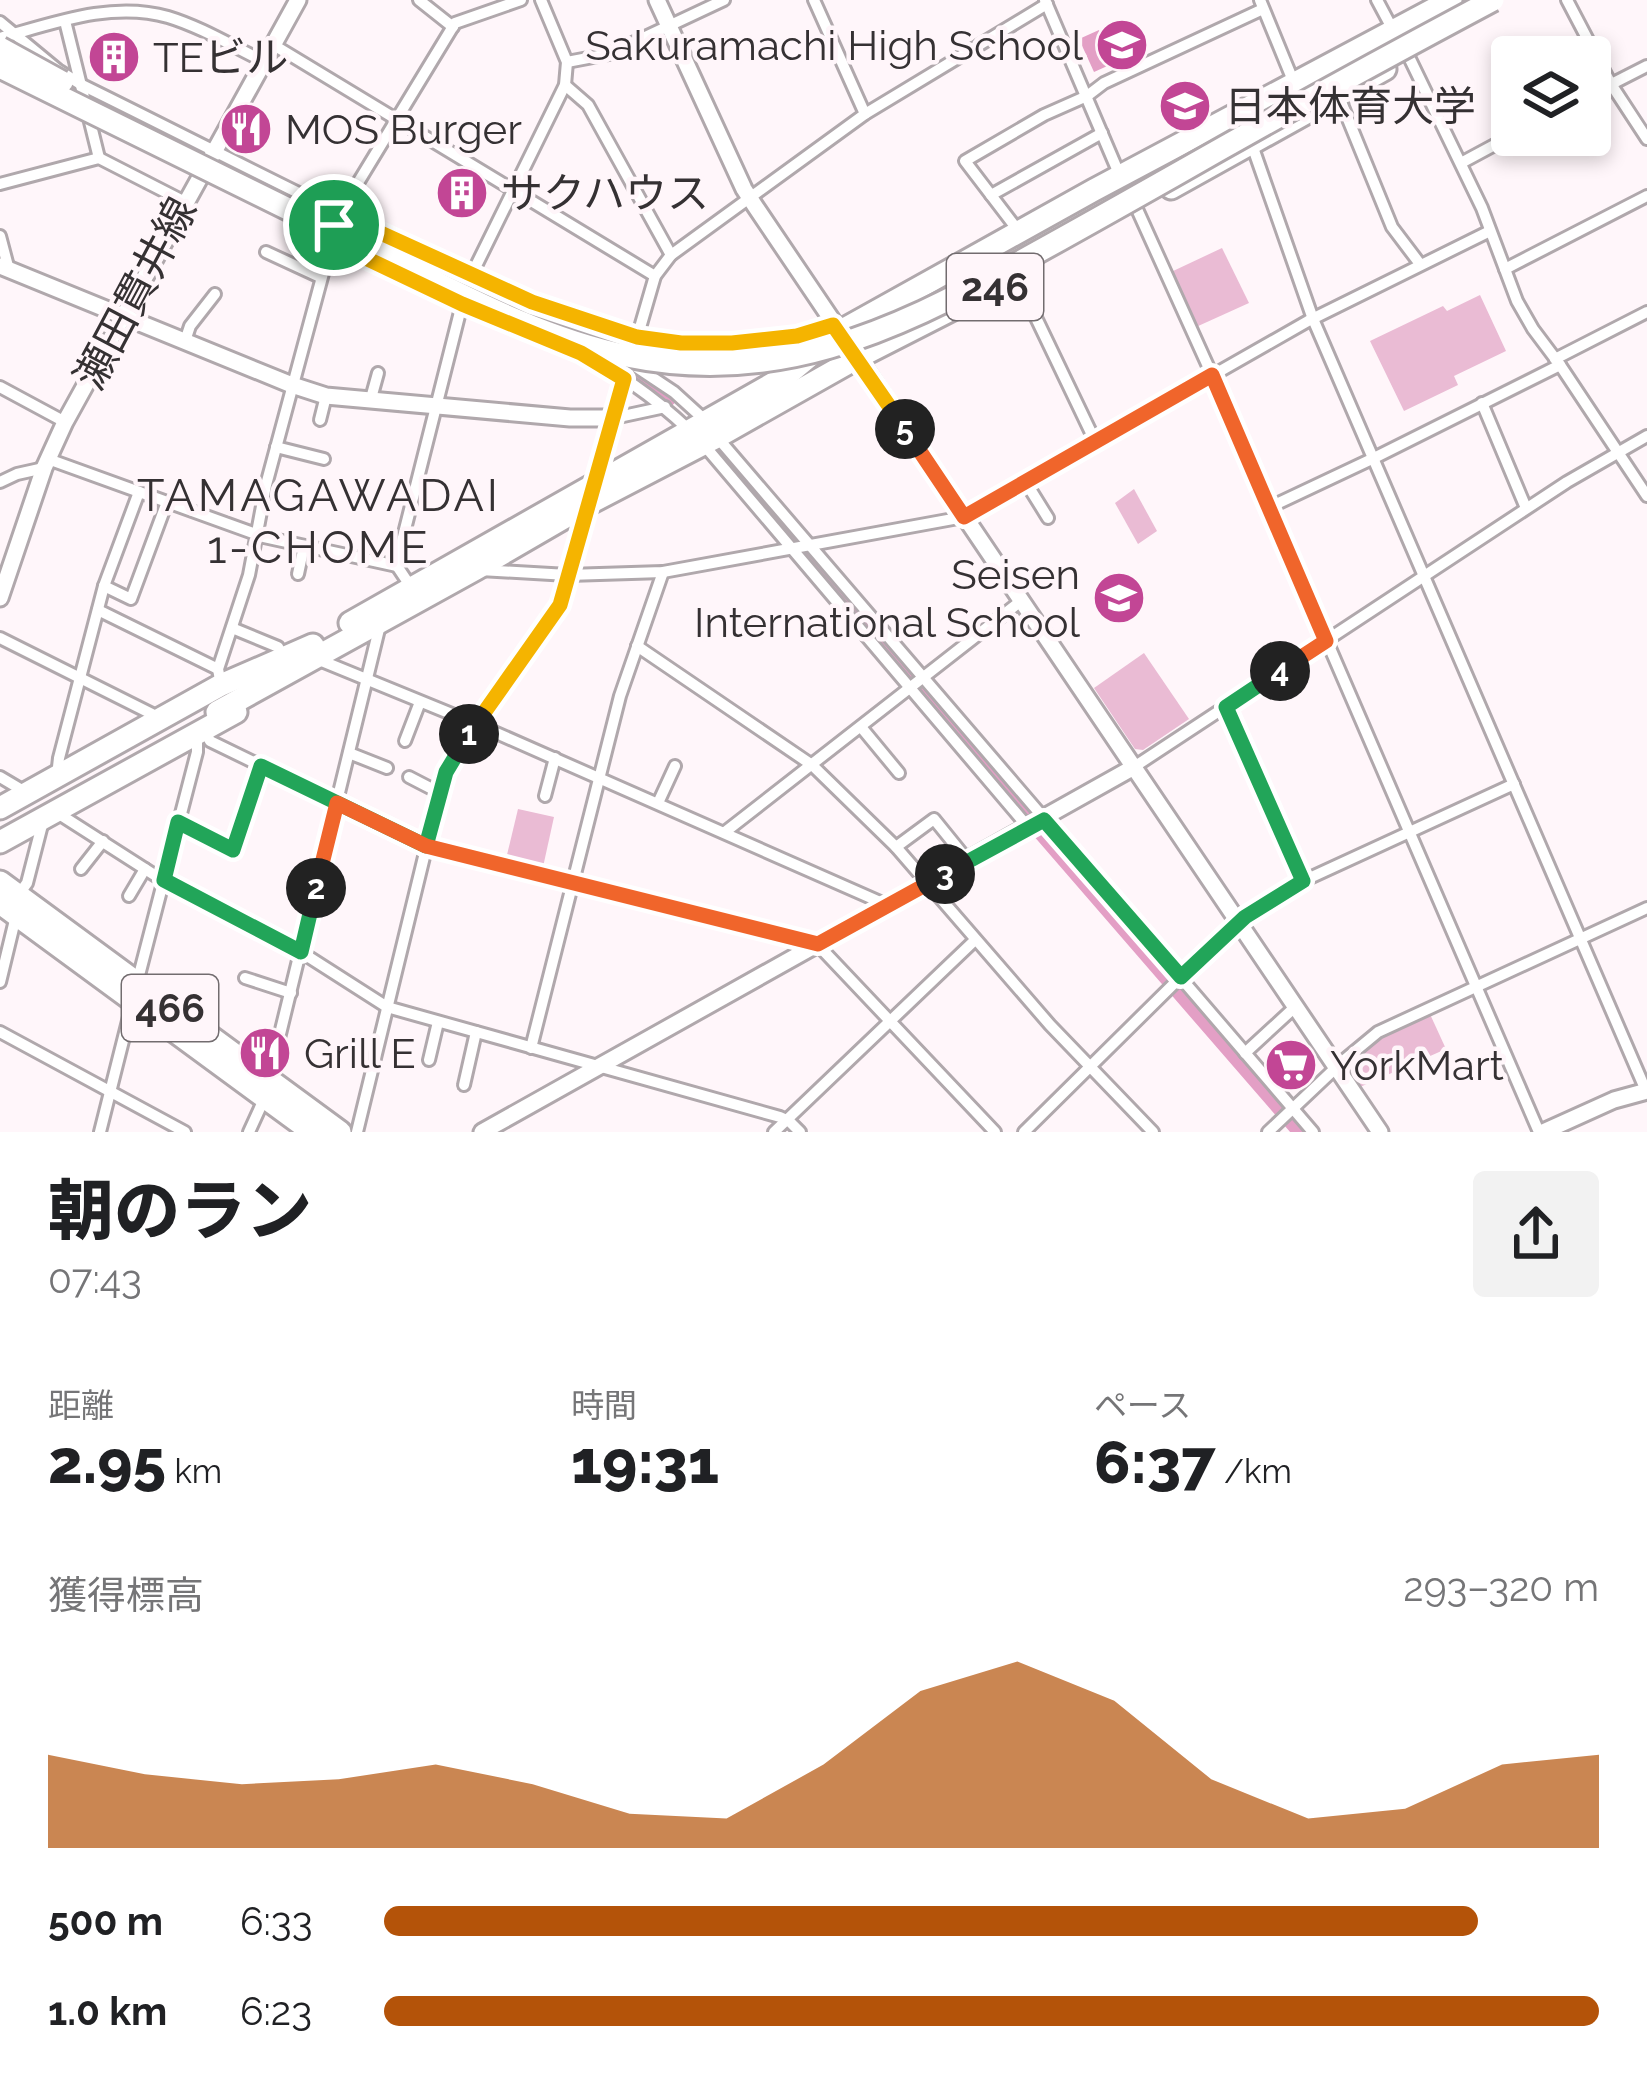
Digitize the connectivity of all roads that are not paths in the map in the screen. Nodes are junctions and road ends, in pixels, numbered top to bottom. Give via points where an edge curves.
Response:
1 (298, 0) edge
2 (419, 0) edge
3 (521, 0) edge
4 (541, 0) edge
5 (657, 0) edge
6 (724, 0) edge
7 (814, 0) edge
8 (1377, 0) edge
9 (1451, 0) edge
10 (1468, 0) edge
11 (1493, 0) edge
12 (1512, 0) edge
13 (1567, 0) edge
14 (1046, 2) edge
15 (1262, 4) edge
16 (65, 21) junction
17 (0, 22) edge
18 (669, 26) junction
19 (453, 27) junction
20 (1393, 30) junction
21 (1586, 36) edge
22 (3, 38) edge
23 (272, 44) junction
24 (1408, 55) junction
25 (263, 61) junction
26 (567, 62) junction
27 (1647, 66) edge
28 (0, 68) edge
29 (0, 77) edge
30 (1294, 83) junction
31 (1611, 84) joint
32 (82, 85) junction
33 (565, 85) junction
34 (1087, 96) junction
35 (1339, 97) junction
36 (865, 114) junction
37 (395, 119) junction
38 (90, 122) junction
39 (1102, 133) junction
40 (1647, 139) edge
41 (1252, 145) junction
42 (1491, 147) edge
43 (214, 150) junction
44 (99, 158) junction
45 (1460, 163) junction
46 (199, 176) junction
47 (1120, 176) junction
48 (0, 184) edge
49 (512, 189) junction
50 (991, 195) junction
51 (1647, 196) edge
52 (749, 197) junction
53 (184, 202) junction
54 (1136, 207) junction
55 (339, 214) junction
56 (1490, 231) junction
57 (1020, 232) junction
58 (0, 236) edge
59 (330, 241) junction
60 (266, 252) dead end
61 (671, 255) junction
62 (1420, 264) junction
63 (5, 268) edge
64 (1505, 269) junction
65 (471, 276) junction
66 (656, 276) junction
67 (1016, 276) junction
68 (320, 277) junction
69 (215, 294) dead end
70 (462, 304) junction
71 (1647, 311) edge
72 (124, 317) junction
73 (1313, 319) junction
74 (836, 328) junction
75 (637, 337) junction
76 (185, 341) junction
77 (857, 358) junction
78 (629, 362) junction
79 (1557, 362) junction
80 (378, 373) dead end
81 (1212, 375) junction
82 (624, 379) junction
83 (292, 385) junction
84 (0, 387) edge
85 (326, 396) junction
86 (370, 402) junction
87 (1482, 403) junction
88 (435, 407) junction
89 (664, 407) junction
90 (614, 418) junction
91 (320, 420) dead end
92 (65, 422) junction
93 (704, 434) junction
94 (1647, 436) edge
95 (1095, 441) junction
96 (276, 447) junction
97 (1618, 452) junction
98 (1374, 458) junction
99 (324, 459) dead end
100 (46, 464) junction
101 (1025, 481) junction
102 (0, 482) edge
103 (139, 491) junction
104 (592, 494) junction
105 (1647, 496) edge
106 (167, 502) junction
107 (1268, 508) junction
108 (1526, 508) junction
109 (30, 511) junction
110 (964, 517) junction
111 (1048, 518) dead end
112 (256, 534) junction
113 (304, 546) junction
114 (810, 546) junction
115 (792, 550) junction
116 (397, 566) junction
117 (476, 569) junction
118 (663, 572) junction
119 (298, 574) dead end
120 (568, 575) junction
121 (1424, 576) junction
122 (0, 586) edge
123 (104, 586) junction
124 (411, 587) junction
125 (0, 598) edge
126 (1021, 601) junction
127 (98, 610) junction
128 (381, 622) junction
129 (232, 628) junction
130 (0, 638) edge
131 (1326, 641) junction
132 (637, 646) junction
133 (314, 651) junction
134 (284, 657) junction
135 (79, 679) junction
136 (922, 679) junction
137 (368, 681) junction
138 (909, 689) junction
139 (420, 702) junction
140 (212, 706) junction
141 (1226, 707) junction
142 (157, 722) junction
143 (476, 724) junction
144 (862, 727) junction
145 (405, 741) dead end
146 (349, 753) junction
147 (555, 758) junction
148 (812, 765) junction
149 (261, 766) junction
150 (675, 766) dead end
151 (1134, 767) junction
152 (387, 768) dead end
153 (899, 773) dead end
154 (0, 777) edge
155 (57, 777) junction
156 (409, 777) dead end
157 (599, 777) junction
158 (1514, 784) junction
159 (439, 792) junction
160 (27, 793) junction
161 (545, 796) dead end
162 (337, 803) junction
163 (658, 803) junction
164 (2, 807) edge
165 (50, 815) junction
166 (178, 822) junction
167 (1034, 825) junction
168 (725, 832) junction
169 (1408, 832) junction
170 (10, 836) edge
171 (103, 842) junction
172 (426, 846) junction
173 (896, 848) junction
174 (968, 861) junction
175 (81, 869) dead end
176 (145, 869) junction
177 (164, 880) junction
178 (573, 881) junction
179 (1303, 881) junction
180 (927, 884) junction
181 (129, 896) dead end
182 (9, 899) edge
183 (887, 905) junction
184 (1647, 908) edge
185 (1238, 922) junction
186 (1581, 938) junction
187 (974, 940) junction
188 (818, 944) junction
189 (301, 952) junction
190 (1181, 977) junction
191 (245, 978) dead end
192 (0, 982) edge
193 (1475, 986) junction
194 (135, 992) junction
195 (291, 993) junction
196 (387, 1007) junction
197 (1295, 1007) junction
198 (890, 1021) junction
199 (438, 1022) junction
200 (0, 1032) edge
201 (476, 1032) junction
202 (531, 1048) junction
203 (1245, 1054) junction
204 (429, 1060) dead end
205 (1340, 1064) junction
206 (599, 1066) junction
207 (1090, 1066) junction
208 (464, 1085) dead end
209 (267, 1089) junction
210 (110, 1091) junction
211 (1647, 1092) edge
212 (1288, 1113) junction
213 (786, 1120) junction
214 (1149, 1130) edge
215 (100, 1132) edge
216 (185, 1132) edge
217 (249, 1132) edge
218 (312, 1132) edge
219 (340, 1132) edge
220 (357, 1132) edge
221 (482, 1132) edge
222 (774, 1132) edge
223 (800, 1132) edge
224 (995, 1132) edge
225 (1024, 1132) edge
226 (1268, 1132) edge
227 (1313, 1132) edge
228 (1380, 1132) edge
229 (1541, 1132) edge

1 - 23 street, 瀬田貫井線
2 - 19 street
3 - 19 street
4 - 26 street
5 - 18 street
6 - 18 street
7 - 36 street
8 - 20 street
9 - 20 highway, 246
10 - 22 highway, bridge via 937,293 825,337 734,351 647,346 553,321 45,74
11 - 28 highway, bridge via 917,316 830,348 734,363 628,356 531,325
12 - 24 highway, 246
13 - 21 street
14 - 34 street
14 - 36 street
15 - 30 street
15 - 34 street
16 - 22 street
16 - 25 street via 112,11 153,14
16 - 32 street
17 - 22 street
18 - 26 street via 609,54
18 - 52 street
19 - 37 street
20 - 30 highway, 246
22 - 32 street
23 - 25 street, 瀬田貫井線
23 - 37 street
24 - 35 highway, 246
24 - 45 street
25 - 43 street, 瀬田貫井線
26 - 33 street
27 - 31 street
29 - 38 street
30 - 47 highway, 246
31 - 40 street
32 - 38 street
32 - 43 street
33 - 49 street
33 - 61 street via 588,105
34 - 39 street
34 - 50 street via 965,161
35 - 41 highway, 246
35 - 62 street via 1392,227
36 - 52 street
37 - 49 street
37 - 55 street
38 - 44 street
38 - 46 street
39 - 47 street
39 - 50 street
41 - 54 highway, 246
41 - 73 street
42 - 45 street
43 - 46 street, 瀬田貫井線
43 - 55 street
44 - 48 street
44 - 53 street
45 - 56 street
46 - 53 street, 瀬田貫井線
46 - 59 street
47 - 57 highway, 246
49 - 65 street
49 - 66 street
50 - 57 street
51 - 64 street
52 - 61 street
52 - 74 street
53 - 72 street, 瀬田貫井線
54 - 67 highway, 246
54 - 81 street
55 - 59 street
55 - 65 street
56 - 62 street
56 - 64 street
57 - 74 highway, 246
58 - 63 street
59 - 68 street
59 - 70 street
60 - 68 street
61 - 66 street
62 - 73 street
63 - 72 street
64 - 79 street
65 - 70 street
65 - 75 street
66 - 75 street
67 - 77 highway, 246
67 - 95 street
68 - 83 street
69 - 76 street
70 - 82 street
70 - 88 street
71 - 79 street
72 - 76 street
72 - 92 street, 瀬田貫井線
73 - 81 street
73 - 98 street
74 - 75 street via 732,343
74 - 77 street
74 - 93 highway, 246 via 786,376
75 - 78 street
76 - 83 street
77 - 93 highway, 246
77 - 110 street
78 - 82 street
78 - 93 street via 674,392
79 - 87 street
79 - 97 street
80 - 86 street
81 - 95 street
81 - 107 street
82 - 89 street
82 - 90 street
83 - 85 street
83 - 96 street
84 - 92 street
85 - 86 street
85 - 91 street
86 - 88 street
87 - 98 street
87 - 108 street
88 - 90 street
88 - 116 street
89 - 90 street
89 - 93 street
90 - 104 street
92 - 100 street, 瀬田貫井線
93 - 104 highway, 246
93 - 114 street
93 - 115 street
94 - 97 street
95 - 101 street
96 - 99 street
96 - 112 street
97 - 105 street
97 - 108 street
98 - 107 street
98 - 121 street
100 - 102 street
100 - 103 street
100 - 109 street, 瀬田貫井線
101 - 110 street
101 - 111 street
103 - 106 street
103 - 123 street
104 - 117 highway, 246
104 - 120 street
104 - 124 highway, 246
106 - 112 street
106 - 123 street via 131,599
107 - 131 street
108 - 121 street
109 - 122 street
109 - 125 street, 瀬田貫井線
110 - 114 street
110 - 126 street
112 - 113 street
112 - 129 street
113 - 116 street
113 - 119 street
114 - 115 street
114 - 136 street
115 - 118 street
115 - 138 street
116 - 124 street
117 - 120 street
117 - 128 highway, 246
118 - 120 street
118 - 132 street
120 - 143 street via 560,605
121 - 131 street
121 - 158 street
123 - 127 street
124 - 133 highway, 246
126 - 136 street
126 - 151 street
127 - 135 street
127 - 140 street
128 - 133 highway, 246
128 - 137 street
129 - 134 street
129 - 140 street
130 - 135 street
131 - 141 street
131 - 169 street
132 - 148 street
132 - 157 street
133 - 134 highway, 246
133 - 137 street
133 - 140 highway, 246
133 - 140 highway, 246 via 302,674
134 - 140 highway, 246
135 - 142 street
135 - 155 street
136 - 138 street
136 - 167 street
137 - 139 street
137 - 146 street
138 - 144 street
138 - 167 street
139 - 143 street
139 - 145 street
140 - 142 highway, 246
140 - 149 street via 210,741
140 - 165 highway, 246
140 - 166 street
141 - 151 street
141 - 179 street
142 - 155 highway, 246
143 - 147 street
143 - 159 street
144 - 148 street
144 - 153 street
146 - 152 street
146 - 162 street
147 - 157 street
147 - 161 street
148 - 168 street
148 - 173 street
149 - 162 street
149 - 166 street via 233,850
150 - 163 street
151 - 167 street
151 - 185 street
154 - 160 street
155 - 160 highway, 246
156 - 159 street
157 - 163 street
157 - 178 street
158 - 169 street
158 - 186 street
159 - 172 street
160 - 164 highway, 246
162 - 172 street
162 - 189 street
163 - 168 street
164 - 170 highway
165 - 170 highway, 246
165 - 171 street
165 - 182 street via 27,883
166 - 177 street
167 - 174 street
167 - 190 street
168 - 183 street
169 - 179 street
169 - 193 street
171 - 175 street
171 - 176 street
172 - 178 street
172 - 196 street
173 - 174 street via 934,820
173 - 180 street
174 - 180 street
176 - 177 street
176 - 181 street
177 - 189 street
177 - 194 street
178 - 188 street
178 - 202 street
179 - 185 street
180 - 183 street
180 - 187 street
182 - 192 street
182 - 194 highway, 466
183 - 188 street
184 - 186 street
185 - 190 street
185 - 197 street
186 - 193 street
186 - 211 street
187 - 198 street
187 - 207 street
188 - 198 street
188 - 206 street
189 - 195 street
189 - 196 street
190 - 203 street
190 - 207 street
191 - 195 street
193 - 205 street via 1378,1032
193 - 229 street
194 - 209 highway, 466
194 - 210 street
195 - 209 street
196 - 199 street
196 - 220 street
197 - 203 street
197 - 205 street
198 - 213 street
198 - 224 street
199 - 201 street
199 - 204 street
200 - 210 street
201 - 202 street
201 - 208 street
202 - 206 street
203 - 212 street
205 - 212 street
205 - 228 street
206 - 213 street
206 - 221 street
207 - 214 street
207 - 225 street
209 - 217 street
209 - 218 highway, 466
209 - 219 highway, 466
210 - 215 street
210 - 216 street
211 - 229 street
212 - 226 street
212 - 227 street
213 - 222 street
213 - 223 street

